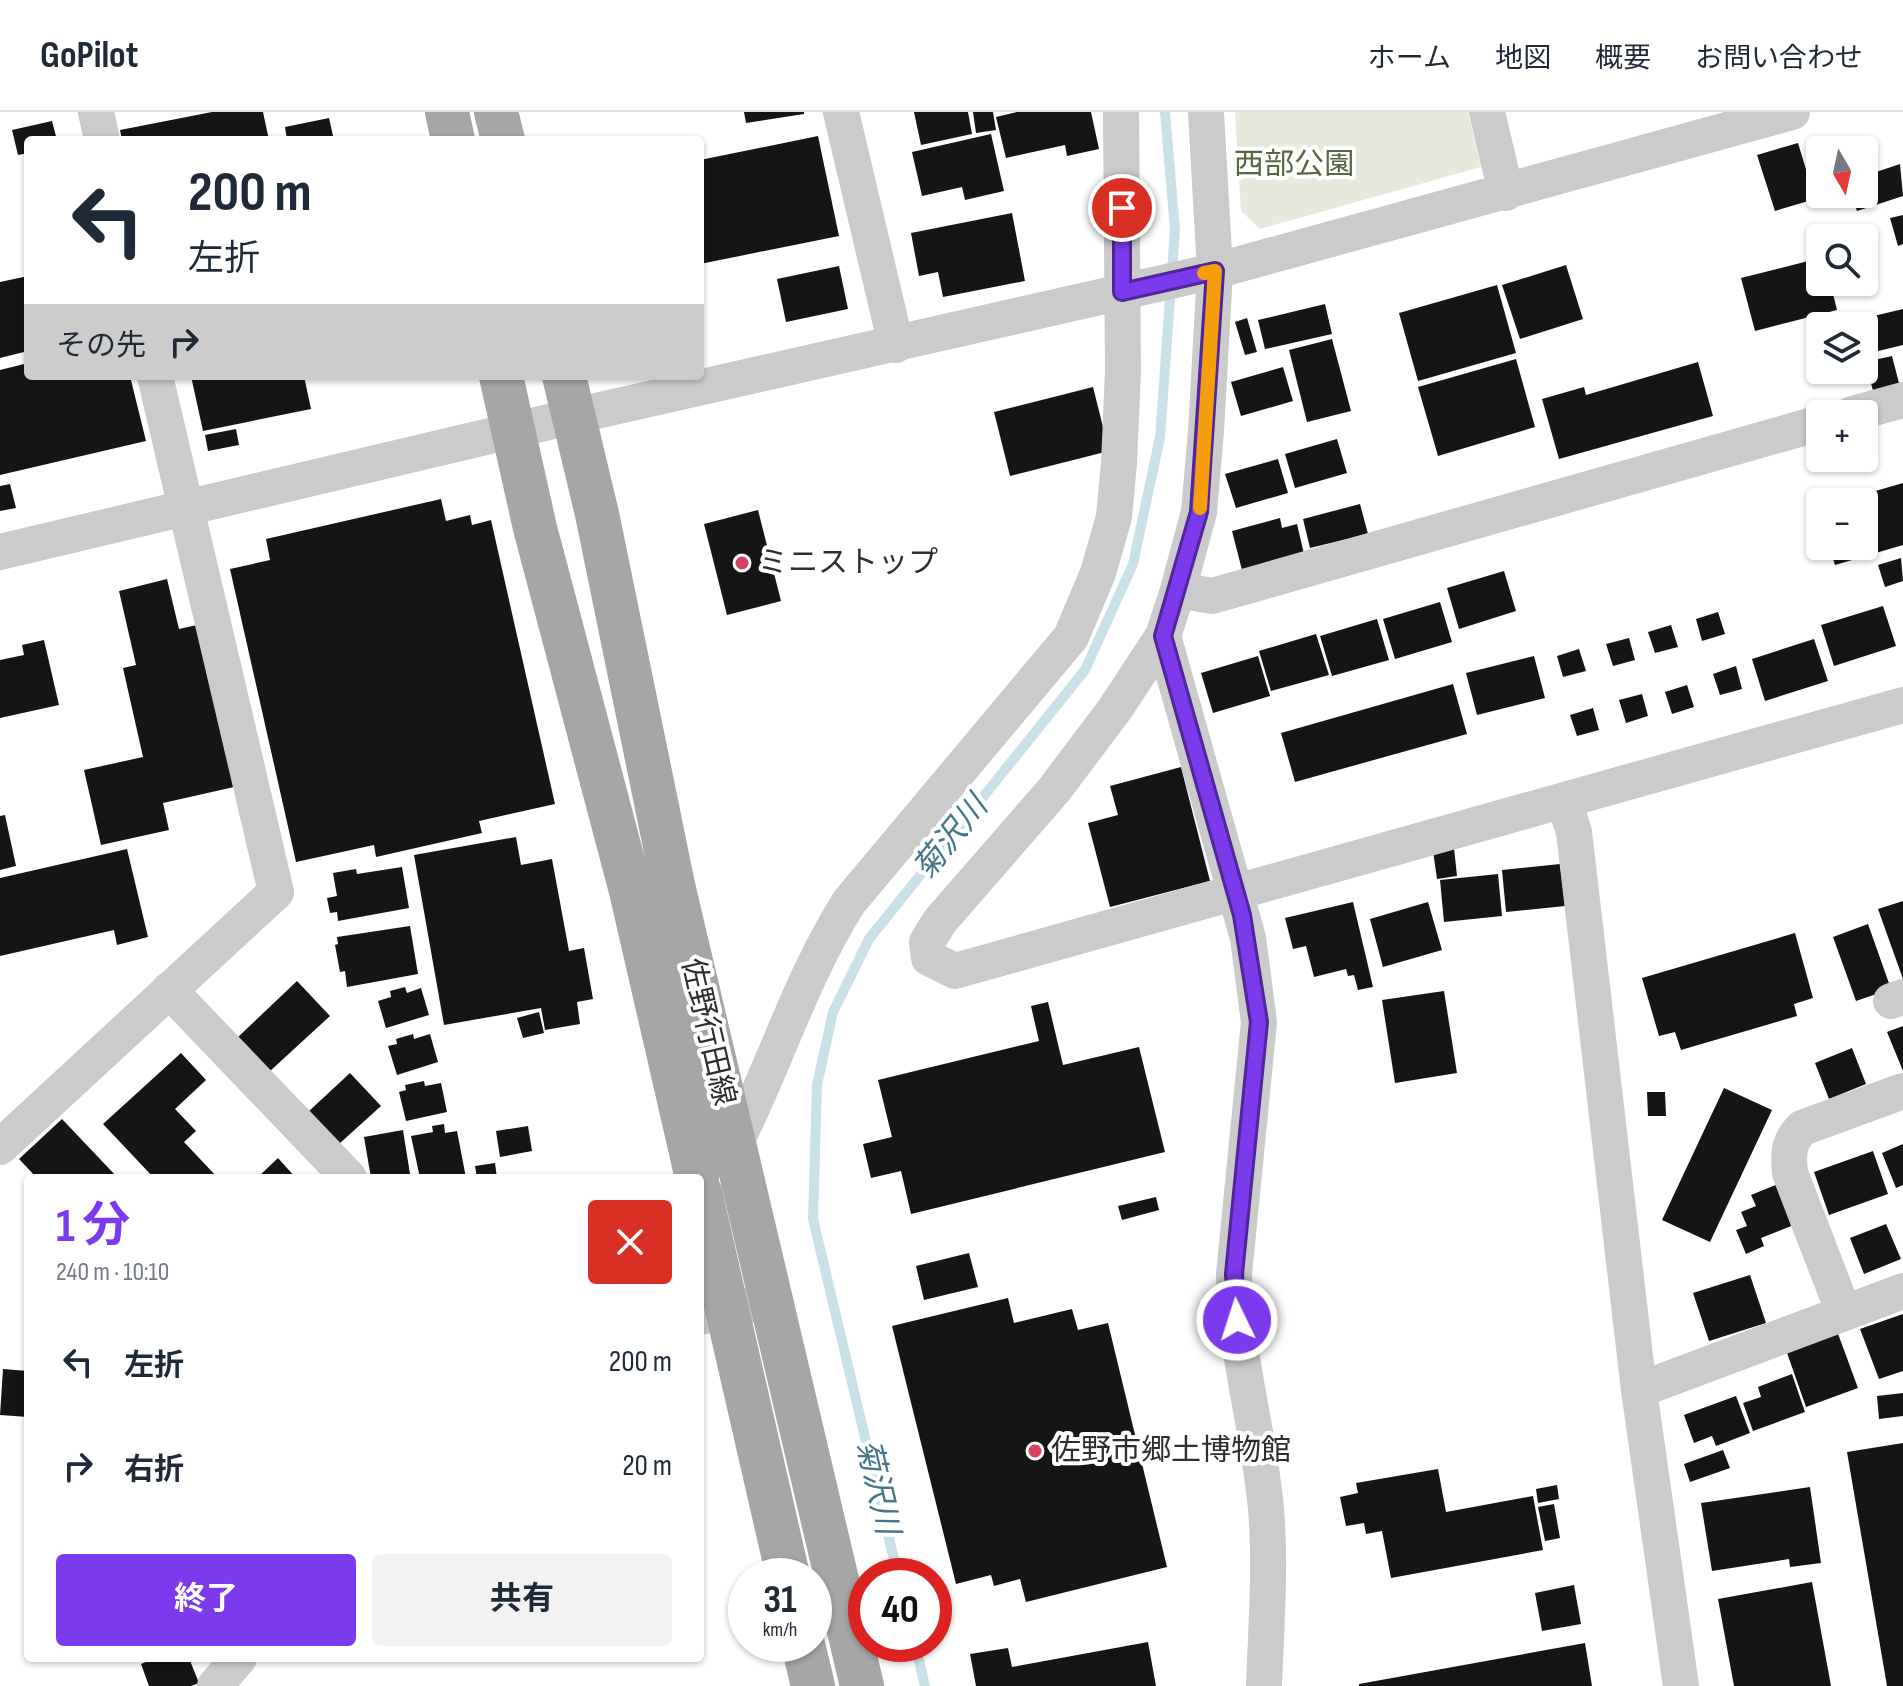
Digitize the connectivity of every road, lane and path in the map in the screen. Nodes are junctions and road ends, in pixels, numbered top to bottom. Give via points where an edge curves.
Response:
1 (96, 112) edge
2 (447, 112) edge
3 (496, 112) edge
4 (841, 112) edge
5 (1121, 112) edge
6 (1206, 112) edge
7 (1487, 112) edge
8 (1792, 112) edge
9 (101, 136) edge
10 (452, 136) edge
11 (502, 136) edge
12 (1506, 193) junction
13 (1206, 273) junction
14 (1132, 290) junction
15 (896, 345) junction
16 (704, 375) edge
17 (156, 380) edge
18 (502, 380) edge
19 (672, 380) edge
20 (569, 396) edge
21 (1903, 400) edge
22 (1878, 407) edge
23 (1806, 427) edge
24 (513, 431) junction
25 (184, 509) junction
26 (0, 552) edge
27 (1178, 590) junction
28 (1163, 636) junction
29 (1903, 705) edge
30 (1564, 801) junction
31 (1237, 892) junction
32 (169, 990) junction
33 (1903, 1091) edge
34 (735, 1144) junction
35 (0, 1147) edge
36 (345, 1174) edge
37 (696, 1174) edge
38 (704, 1227) edge
39 (1903, 1291) edge
40 (772, 1300) junction
41 (1844, 1313) junction
42 (714, 1314) edge
43 (1639, 1390) junction
44 (783, 1558) edge
45 (236, 1662) edge
46 (807, 1662) edge
47 (215, 1686) edge
48 (813, 1686) edge
49 (862, 1686) edge
50 (1264, 1686) edge
51 (1681, 1686) edge

1 - 9 street
2 - 10 main road
3 - 11 main road
4 - 15 street
5 - 14 street
6 - 13 street
7 - 12 street
8 - 12 street
12 - 13 street
13 - 14 street
13 - 27 street via 1199,512
14 - 15 street
14 - 34 street via 1114,517 1071,637 849,902 821,947
15 - 16 street
17 - 25 street
18 - 24 main road, 佐野行田線
19 - 20 street
20 - 24 street
20 - 34 main road, 佐野行田線 via 673,885
21 - 22 street
23 - 27 street via 1212,596
24 - 25 street
24 - 37 main road, 佐野行田線 via 631,891
25 - 26 street
25 - 32 street via 276,892
27 - 28 street
28 - 31 street
28 - 31 street via 1054,790 940,921 927,942 929,958 955,971
29 - 30 street
30 - 31 street
30 - 43 street via 1574,832
31 - 50 street via 1259,1022 1234,1274 1266,1510
32 - 35 street
32 - 36 street
33 - 41 street via 1802,1128 1788,1155 1790,1173
34 - 40 main road, 佐野行田線
38 - 42 main road
39 - 41 street
40 - 42 street
40 - 49 main road, 佐野行田線
41 - 43 street
42 - 44 main road
43 - 51 street
45 - 47 street
46 - 48 main road

